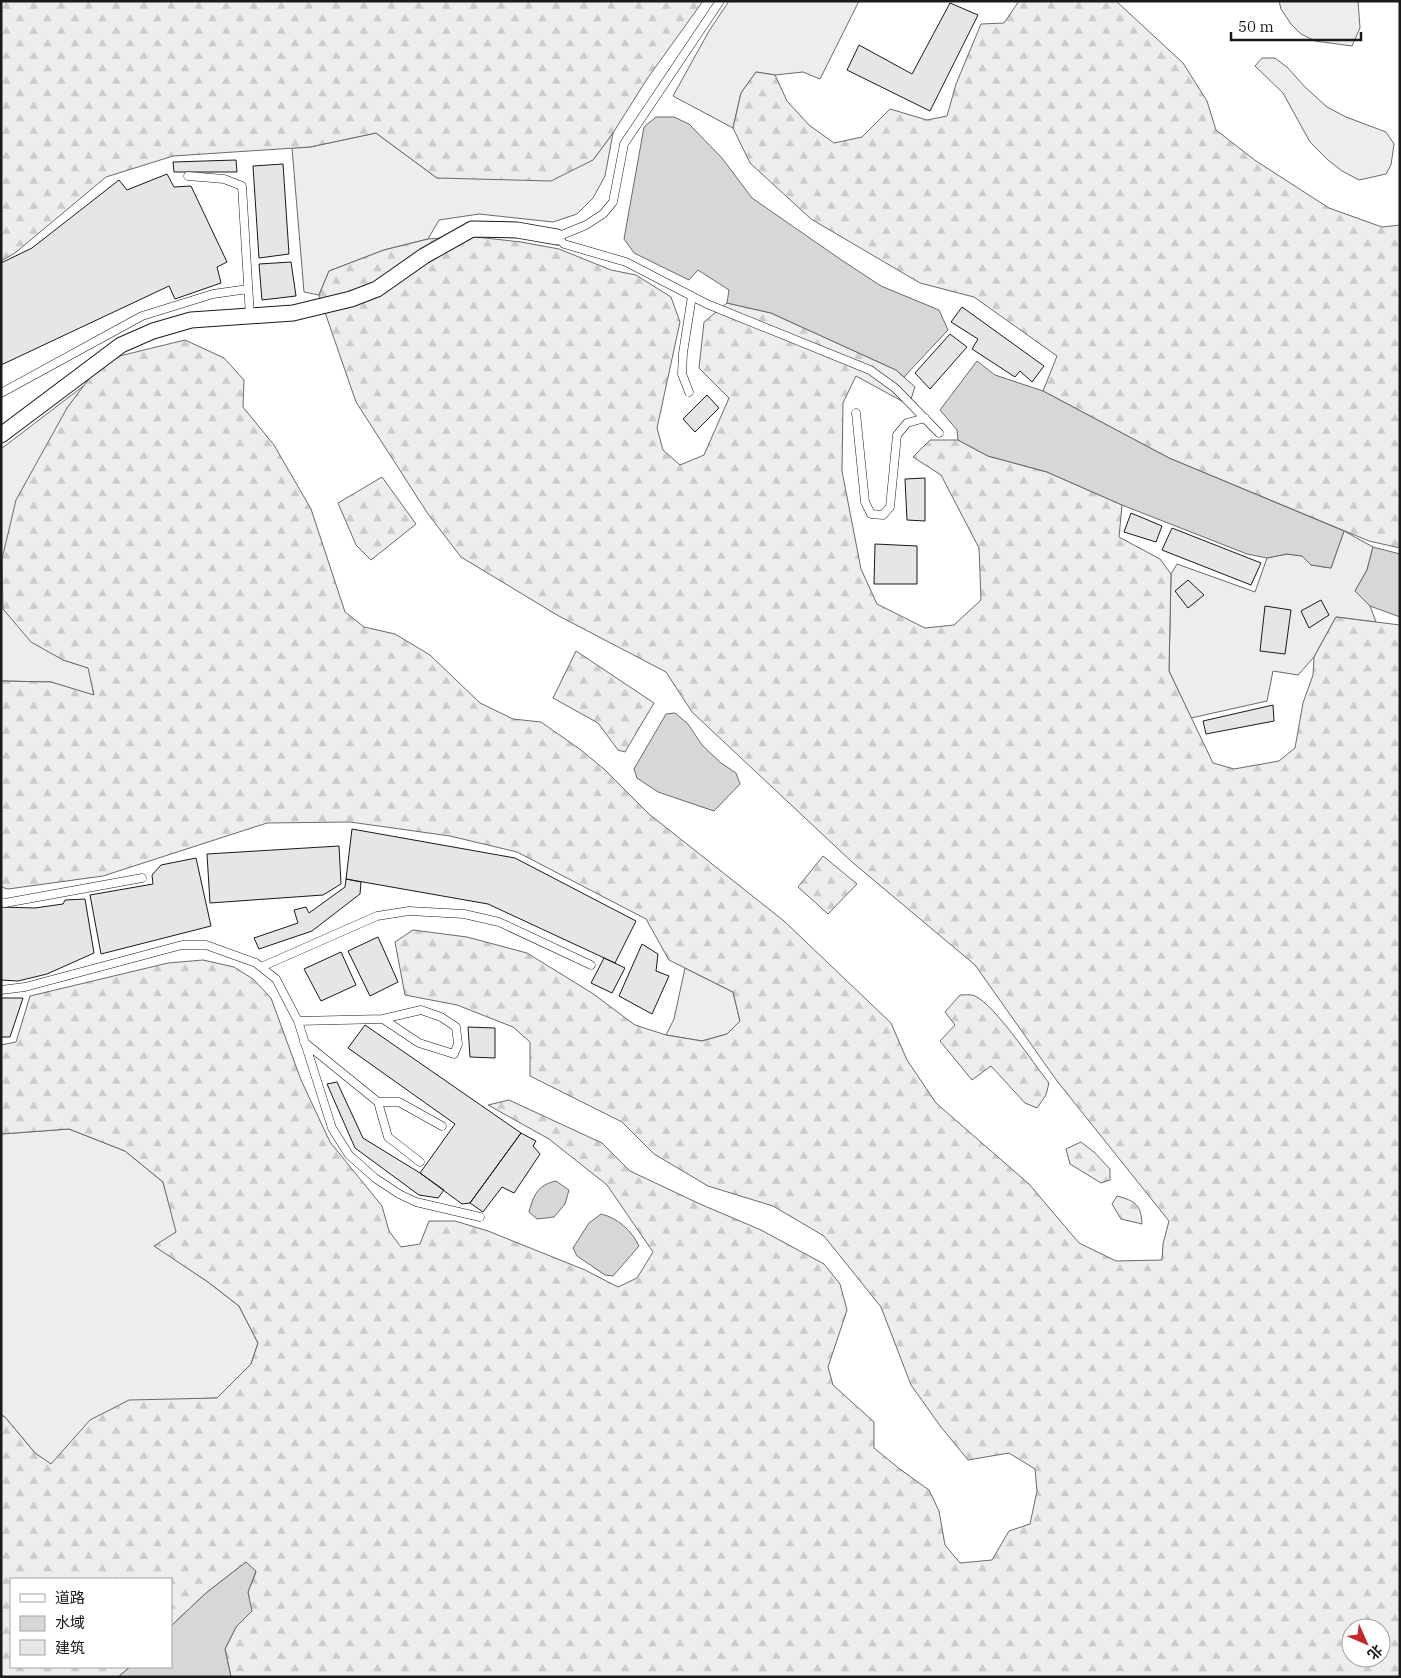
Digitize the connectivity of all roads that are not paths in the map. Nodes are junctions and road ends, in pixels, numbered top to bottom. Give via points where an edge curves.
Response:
1 (720, 1) edge
2 (188, 176) dead end
3 (557, 237) junction
4 (248, 289) junction
5 (692, 296) junction
6 (250, 316) junction
7 (689, 392) dead end
8 (1, 393) edge
9 (856, 414) dead end
10 (925, 418) junction
11 (939, 432) dead end
12 (1, 435) edge
13 (142, 878) dead end
14 (1, 902) edge
15 (591, 965) dead end
16 (262, 967) junction
17 (1, 990) edge
18 (383, 1020) junction
19 (298, 1021) junction
20 (304, 1042) junction
21 (378, 1102) junction
22 (442, 1126) dead end
23 (420, 1162) dead end
24 (480, 1216) dead end

1 - 3 lane via 624,144 613,202 603,214 586,225
2 - 4 lane via 224,179 242,186
3 - 5 lane via 564,244 626,262
3 - 6 street via 517,230 472,229 424,256 377,289 293,313
4 - 6 lane
4 - 8 lane via 213,294 142,316
5 - 7 lane via 682,374
5 - 10 lane via 870,370 895,388
6 - 12 street via 191,320 121,345
9 - 10 lane via 865,502 872,514 883,515 890,507 897,435 907,423
10 - 11 lane
13 - 14 lane
15 - 16 lane via 499,922 464,914 409,911 378,916
16 - 17 lane via 206,945 182,945 25,987
16 - 19 lane via 276,978
18 - 18 lane via 419,1043 436,1049 454,1054 458,1044 456,1027 421,1010
18 - 19 lane
19 - 20 lane
20 - 21 lane
20 - 24 lane via 332,1128 349,1155 375,1178 416,1202
21 - 22 lane via 399,1102
21 - 23 lane via 388,1137

